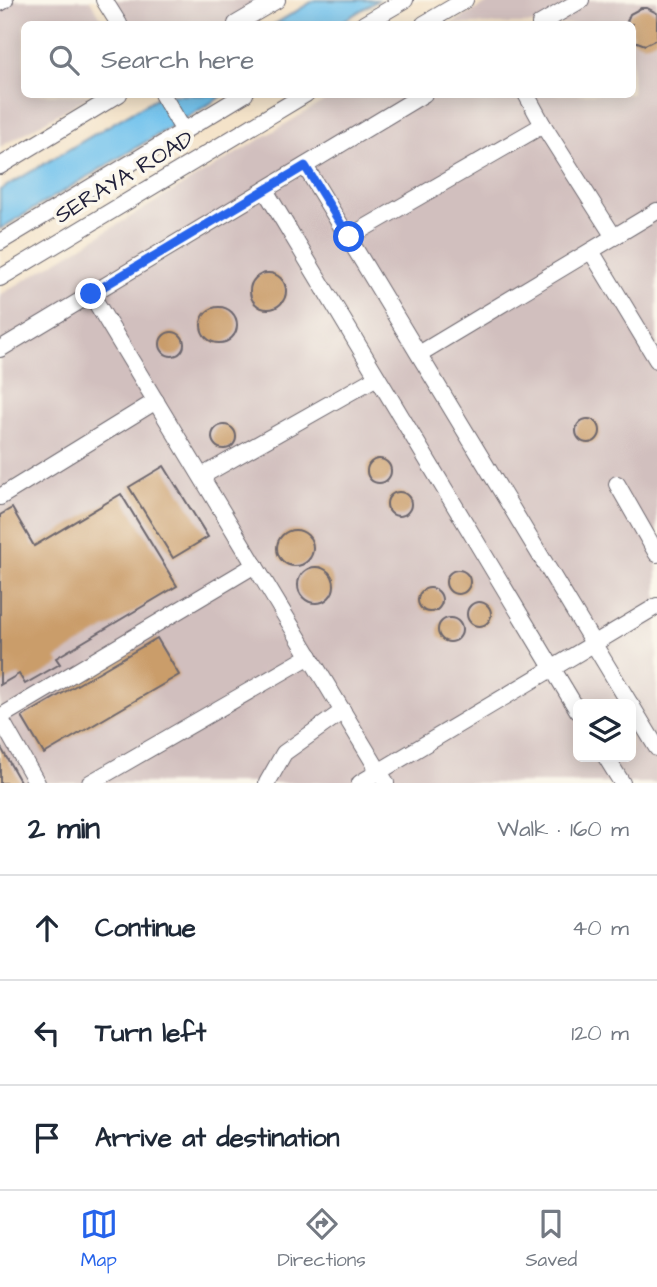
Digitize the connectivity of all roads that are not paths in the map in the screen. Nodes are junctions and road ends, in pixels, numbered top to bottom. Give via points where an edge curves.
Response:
1 (5, 0) edge
2 (104, 0) edge
3 (277, 0) edge
4 (405, 0) edge
5 (465, 0) edge
6 (581, 0) edge
7 (0, 3) edge
8 (117, 21) edge
9 (241, 21) edge
10 (369, 21) edge
11 (429, 21) edge
12 (545, 21) edge
13 (112, 98) edge
14 (164, 98) edge
15 (238, 98) edge
16 (299, 98) edge
17 (417, 98) edge
18 (528, 98) edge
19 (543, 125) junction
20 (182, 128) junction
21 (0, 166) edge
22 (305, 166) junction
23 (265, 190) junction
24 (657, 211) edge
25 (349, 237) junction
26 (614, 237) junction
27 (0, 242) edge
28 (591, 251) junction
29 (0, 278) edge
30 (91, 294) junction
31 (0, 349) edge
32 (419, 354) junction
33 (657, 360) edge
34 (377, 377) junction
35 (156, 401) junction
36 (202, 476) junction
37 (617, 484) dead end
38 (0, 497) edge
39 (657, 554) edge
40 (255, 565) junction
41 (657, 606) edge
42 (593, 644) junction
43 (310, 656) junction
44 (552, 668) junction
45 (626, 699) edge
46 (573, 703) edge
47 (343, 711) junction
48 (636, 715) edge
49 (0, 718) edge
50 (657, 748) edge
51 (609, 762) edge
52 (383, 777) edge
53 (37, 783) edge
54 (90, 783) edge
55 (267, 783) edge
56 (360, 783) edge
57 (621, 783) edge

1 - 7 street
2 - 8 street
3 - 9 street
4 - 10 street
5 - 11 street
6 - 12 street
13 - 21 street
14 - 20 street
15 - 20 street
16 - 29 street, SERAYA ROAD
17 - 22 street
18 - 19 street
19 - 25 street
19 - 26 street
20 - 27 street
22 - 23 street
22 - 25 street
23 - 30 street
23 - 34 street
24 - 26 street
25 - 32 street
26 - 28 street
28 - 32 street
28 - 33 street
30 - 31 street
30 - 35 street
32 - 42 street
34 - 36 street
34 - 44 street
35 - 36 street
35 - 38 street
36 - 40 street
37 - 39 street
40 - 43 street
40 - 49 street
41 - 42 street
42 - 44 street
42 - 45 street
43 - 47 street
43 - 54 street
44 - 46 street
44 - 52 street
47 - 52 street
47 - 55 street via 284,753
48 - 50 street
49 - 53 street
51 - 57 street
52 - 56 street

